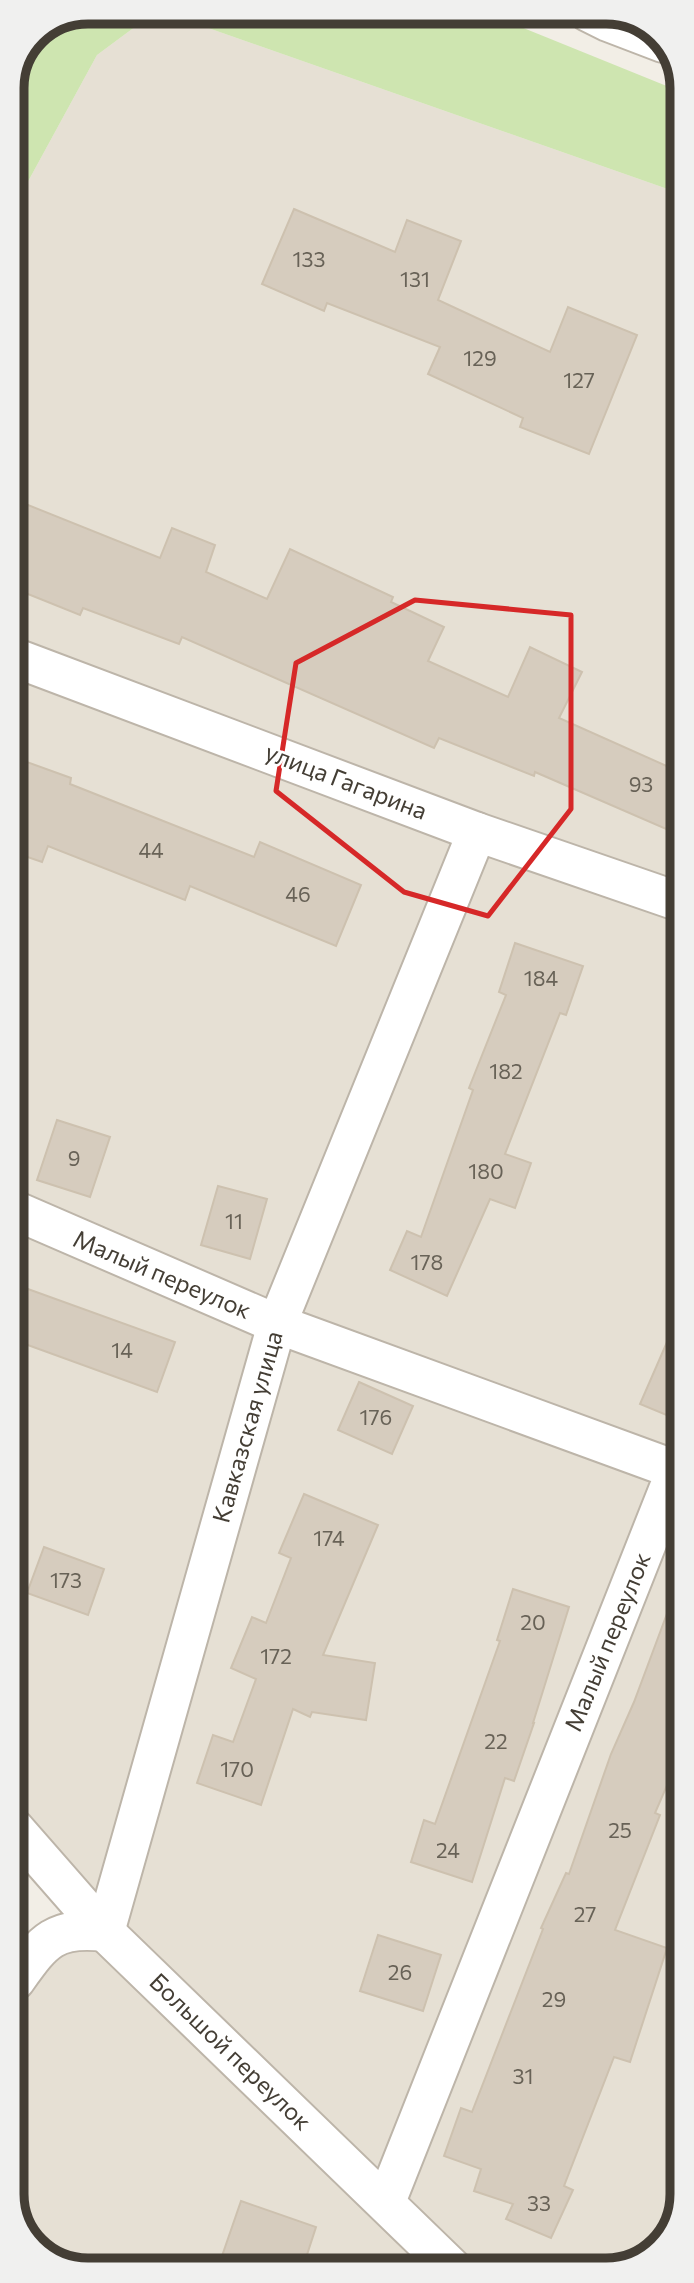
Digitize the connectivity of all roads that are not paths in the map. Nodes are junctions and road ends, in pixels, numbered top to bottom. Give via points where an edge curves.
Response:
1 (618, 26) edge
2 (638, 34) edge
3 (24, 661) edge
4 (477, 832) junction
5 (670, 899) edge
6 (24, 1214) edge
7 (277, 1324) junction
8 (670, 1468) edge
9 (670, 1485) edge
10 (24, 1839) edge
11 (106, 1932) junction
12 (24, 1968) edge
13 (386, 2202) junction
14 (442, 2258) edge

1 - 2 street
3 - 4 street, улица Гагарина
4 - 5 street, улица Гагарина
4 - 7 street, Кавказская улица
6 - 7 street, Малый переулок
7 - 8 street, Малый переулок
7 - 11 street, Кавказская улица
9 - 13 street, Малый переулок
10 - 11 street, Большой переулок
11 - 12 street via 82,1929 60,1934 38,1948
11 - 13 street, Большой переулок
13 - 14 street, Большой переулок

